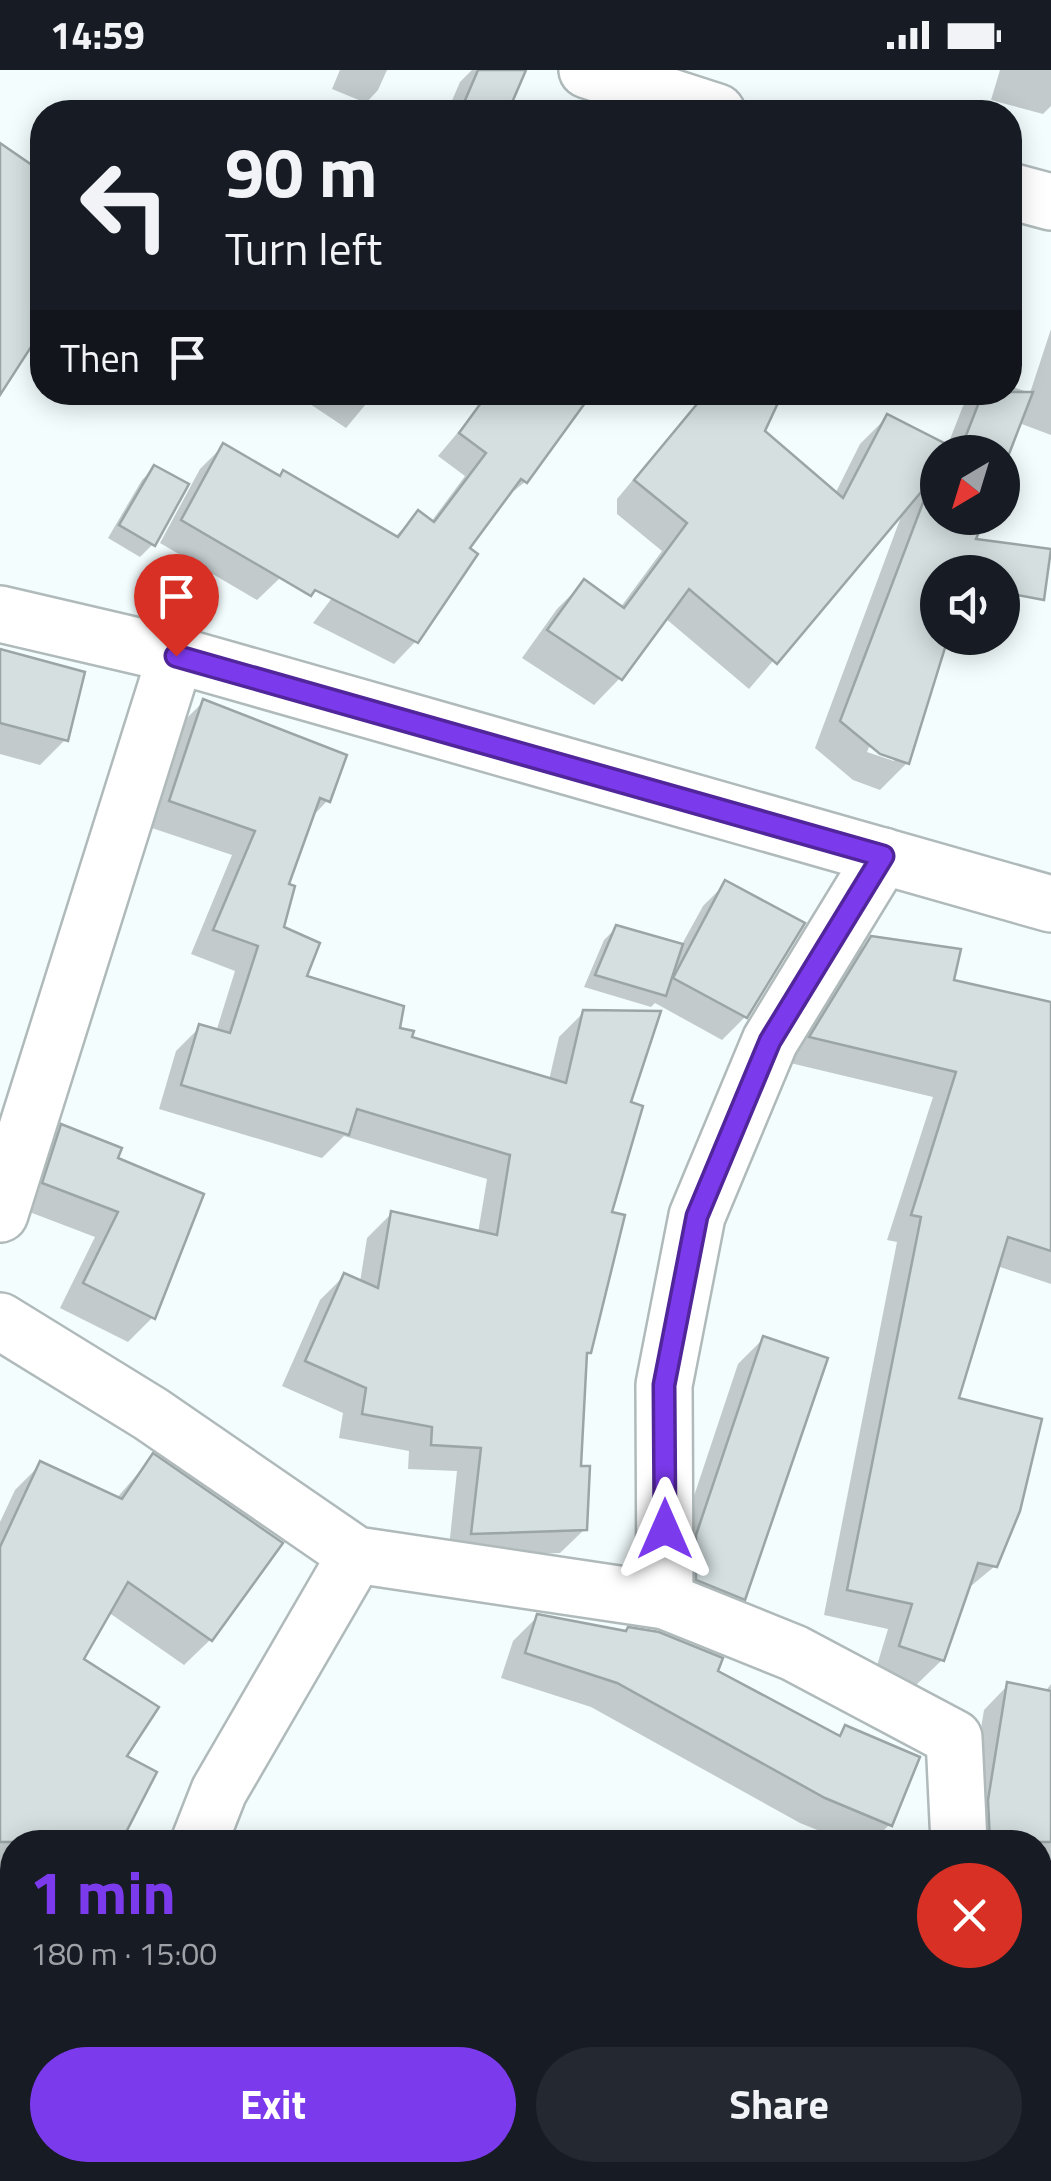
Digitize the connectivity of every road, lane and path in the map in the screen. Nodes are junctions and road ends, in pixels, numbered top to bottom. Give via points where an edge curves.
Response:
1 (587, 70) edge
2 (680, 100) edge
3 (1022, 195) edge
4 (1051, 202) edge
5 (0, 614) edge
6 (176, 656) junction
7 (883, 856) junction
8 (1051, 904) edge
9 (0, 1214) edge
10 (0, 1320) edge
11 (356, 1555) junction
12 (665, 1601) junction
13 (203, 1830) edge
14 (958, 1830) edge

1 - 2 street
3 - 4 street
5 - 6 street
6 - 7 street
6 - 9 street
7 - 8 street
7 - 12 street via 770,1041 697,1216 664,1385
10 - 11 street
11 - 12 street
11 - 13 street
12 - 14 street via 794,1653 954,1738

